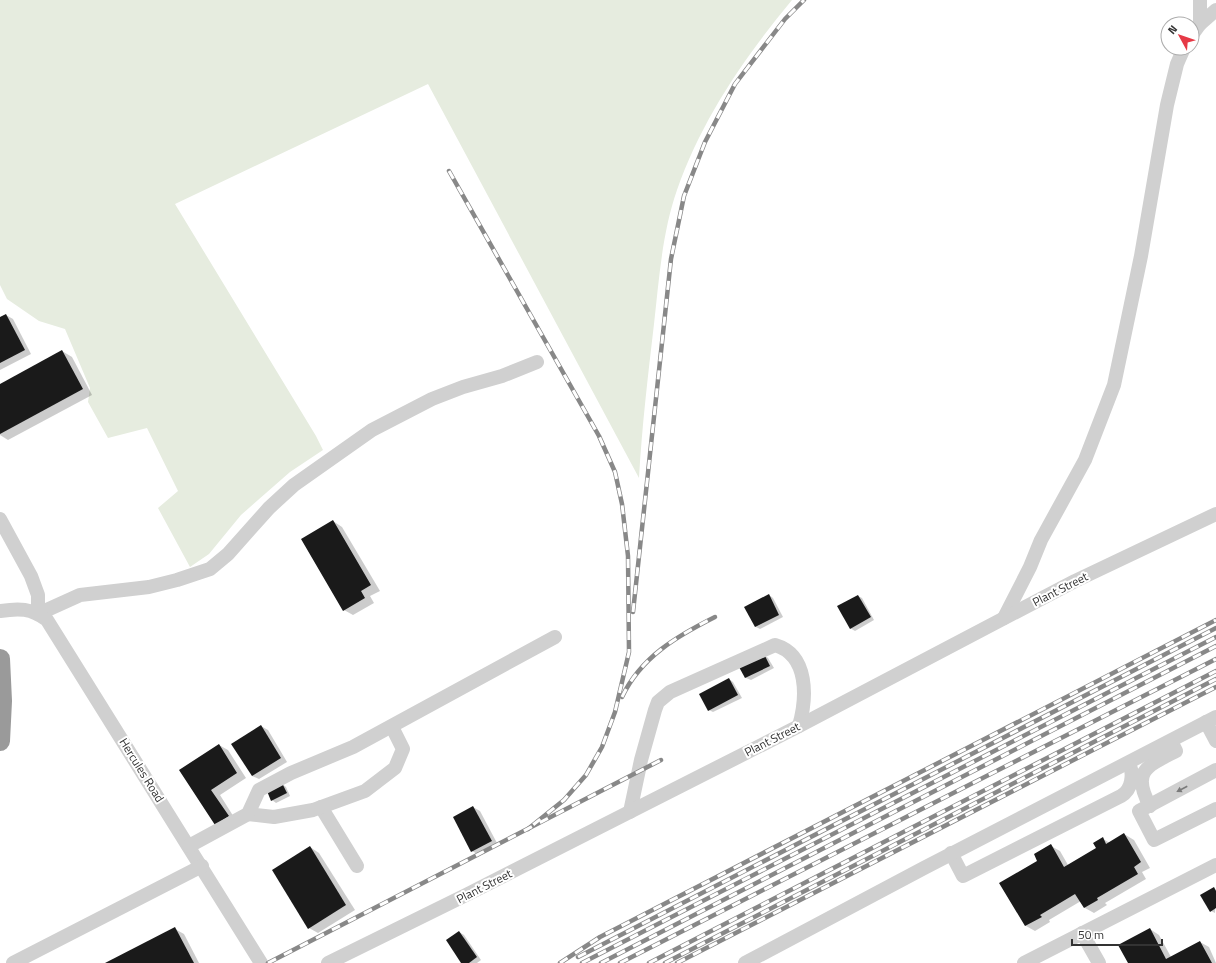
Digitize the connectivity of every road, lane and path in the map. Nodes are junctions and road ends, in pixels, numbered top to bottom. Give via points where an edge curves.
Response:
1 (1200, 0) edge
2 (1216, 10) edge
3 (1198, 16) edge
4 (1200, 25) edge
5 (1180, 56) edge
6 (537, 362) dead end
7 (1216, 514) edge
8 (0, 519) edge
9 (0, 611) edge
10 (38, 614) junction
11 (1004, 618) junction
12 (555, 638) dead end
13 (0, 659) edge
14 (1211, 720) edge
15 (798, 726) junction
16 (392, 727) junction
17 (0, 741) edge
18 (1216, 741) edge
19 (1171, 742) junction
20 (1129, 763) junction
21 (1216, 770) edge
22 (1150, 806) junction
23 (320, 807) junction
24 (1216, 809) edge
25 (630, 812) junction
26 (248, 814) junction
27 (189, 846) junction
28 (952, 854) junction
29 (1216, 865) edge
30 (202, 866) junction
31 (357, 866) dead end
32 (1082, 933) junction
33 (13, 963) edge
34 (261, 963) edge
35 (328, 963) edge
36 (745, 963) edge
37 (1024, 963) edge
38 (1098, 963) edge

1 - 3 street
2 - 4 street
5 - 11 street via 1166,104 1142,256 1114,385 1085,460 1041,540
6 - 10 street via 432,399 372,430 294,485 269,508 228,554 210,569 149,586 80,595
7 - 11 street, Plant Street
8 - 10 street via 31,576 38,595
9 - 10 street, Hercules Road via 18,608
10 - 27 street, Hercules Road via 47,620 55,631
11 - 15 street, Plant Street
12 - 16 street
13 - 17 highway
14 - 18 street
14 - 19 street
15 - 25 street, Plant Street
15 - 25 street via 803,705 802,678 791,653 775,645 670,692 658,702 655,710
16 - 23 street via 404,749 395,768 364,791
16 - 26 street via 259,790
19 - 20 street
19 - 22 street via 1176,751 1150,765 1142,775 1142,790
20 - 28 street
20 - 28 street via 1132,774 1125,794 963,876
21 -> 22 street
22 - 24 street via 1139,811 1154,840
23 - 26 street via 274,817
23 - 31 street
25 - 35 street, Plant Street
26 - 27 street
27 - 30 street, Hercules Road
28 - 36 street
29 - 32 street
30 - 33 street
30 - 34 street, Hercules Road
32 - 37 street
32 - 38 street

